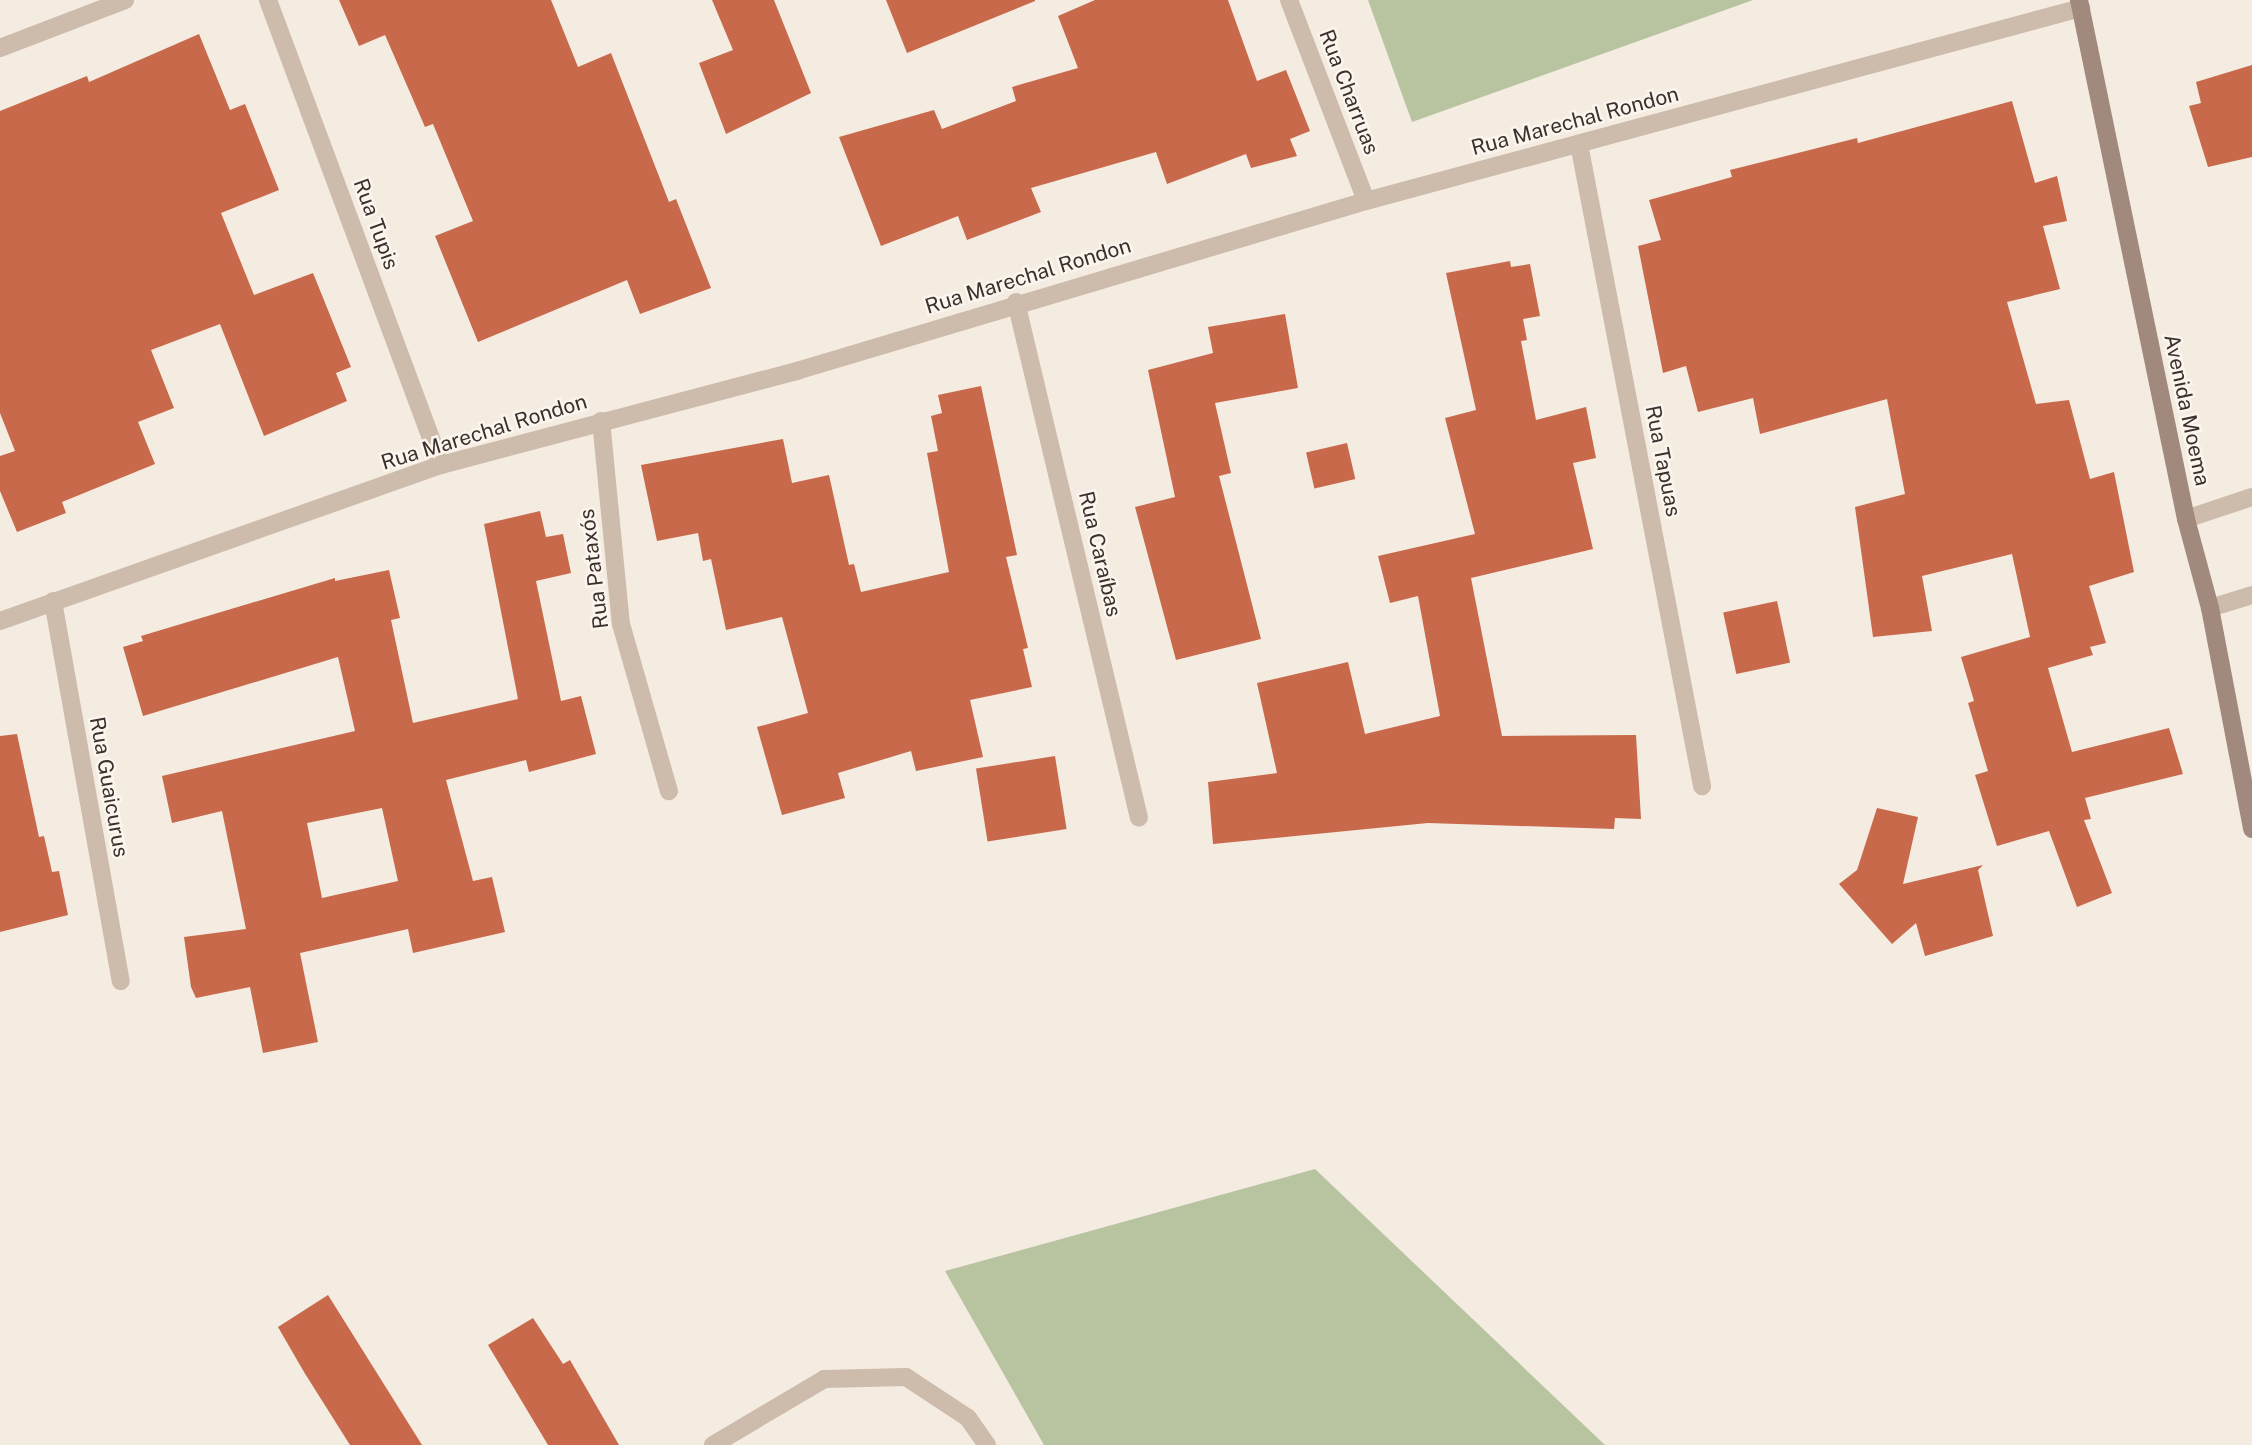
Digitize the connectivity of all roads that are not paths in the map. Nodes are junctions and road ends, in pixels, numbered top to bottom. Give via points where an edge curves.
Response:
1 (125, 0) edge
2 (268, 0) edge
3 (1289, 0) edge
4 (2080, 4) edge
5 (0, 48) edge
6 (1579, 144) junction
7 (1366, 201) junction
8 (1016, 302) junction
9 (601, 421) junction
10 (441, 465) junction
11 (2252, 497) edge
12 (2186, 519) junction
13 (2252, 595) edge
14 (52, 601) junction
15 (2210, 608) junction
16 (0, 621) edge
17 (1702, 786) dead end
18 (669, 791) dead end
19 (1139, 818) dead end
20 (2252, 829) edge
21 (121, 981) dead end
22 (713, 1445) edge
23 (987, 1445) edge

1 - 5 street
2 - 10 street, Rua Tupis
3 - 7 street, Rua Charruas
4 - 6 street, Rua Marechal Rondon
4 - 12 main road, Avenida Moema
6 - 7 street, Rua Marechal Rondon
6 - 17 street, Rua Tapuas
7 - 8 street, Rua Marechal Rondon
8 - 9 street, Rua Marechal Rondon via 800,370
8 - 19 street, Rua Caraíbas
9 - 10 street, Rua Marechal Rondon
9 - 18 street, Rua Pataxós via 621,624
10 - 14 street, Rua Marechal Rondon
11 - 12 street
12 - 15 main road, Avenida Moema
13 - 15 street
14 - 16 street, Rua Marechal Rondon
14 - 21 street, Rua Guaicurus
15 - 20 main road, Avenida Moema
22 - 23 street via 824,1380 906,1377 968,1418

